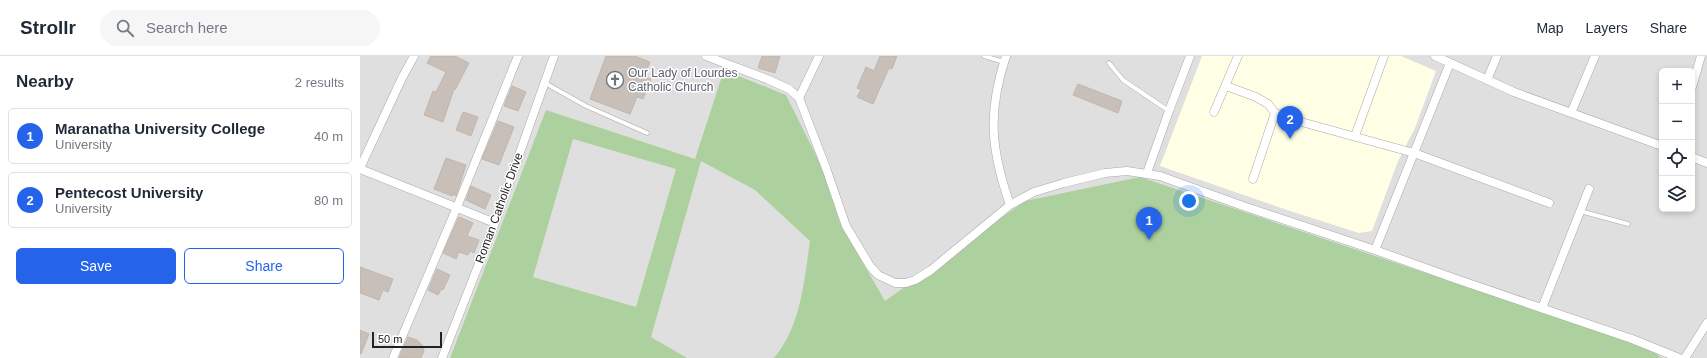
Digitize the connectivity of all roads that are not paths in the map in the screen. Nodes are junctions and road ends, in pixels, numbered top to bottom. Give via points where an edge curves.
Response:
1 (414, 56) edge
2 (518, 56) edge
3 (554, 56) edge
4 (706, 56) edge
5 (819, 56) edge
6 (984, 56) edge
7 (1190, 56) edge
8 (1238, 56) edge
9 (1384, 56) edge
10 (1435, 56) edge
11 (1497, 56) edge
12 (1595, 56) edge
13 (1701, 56) edge
14 (1005, 59) edge
15 (1109, 63) dead end
16 (1450, 63) junction
17 (1695, 77) edge
18 (1487, 80) junction
19 (544, 83) junction
20 (1226, 86) junction
21 (799, 98) junction
22 (1169, 111) junction
23 (1214, 112) dead end
24 (1274, 113) junction
25 (1571, 113) junction
26 (648, 133) dead end
27 (1355, 136) junction
28 (1659, 145) edge
29 (1414, 152) junction
30 (1695, 158) edge
31 (1707, 163) edge
32 (360, 169) edge
33 (1147, 174) junction
34 (1253, 179) dead end
35 (1588, 189) dead end
36 (1550, 203) dead end
37 (1010, 205) junction
38 (457, 207) junction
39 (1580, 210) junction
40 (495, 223) junction
41 (1628, 224) dead end
42 (1375, 250) junction
43 (1542, 308) junction
44 (1707, 323) edge
45 (393, 358) edge
46 (442, 358) edge
47 (1680, 358) edge
48 (1685, 358) edge

1 - 32 street
2 - 38 street
3 - 19 street, Roman Catholic Drive
4 - 21 street via 767,79 789,89
5 - 21 street
6 - 14 lane
7 - 22 street
8 - 20 street
9 - 27 street
10 - 16 street
11 - 18 street
12 - 25 street
13 - 17 street
14 - 37 street via 992,119 993,140 1001,181
15 - 22 lane via 1123,80
16 - 18 street
16 - 29 street
18 - 25 street
19 - 26 lane via 586,106
19 - 40 street, Roman Catholic Drive
20 - 23 street
20 - 24 street via 1256,96 1268,104
21 - 37 street via 846,226 878,275 895,283 915,280 931,270
22 - 33 street
24 - 27 street
24 - 34 street
25 - 28 street
27 - 29 street
29 - 36 street
29 - 42 street
30 - 31 street
32 - 38 street
33 - 37 street via 1126,171 1105,173 1034,192
33 - 42 street via 1160,176
35 - 39 street
38 - 40 street
38 - 45 street
39 - 41 lane
39 - 43 street
40 - 46 street, Roman Catholic Drive
42 - 43 street
43 - 47 street
44 - 48 street

